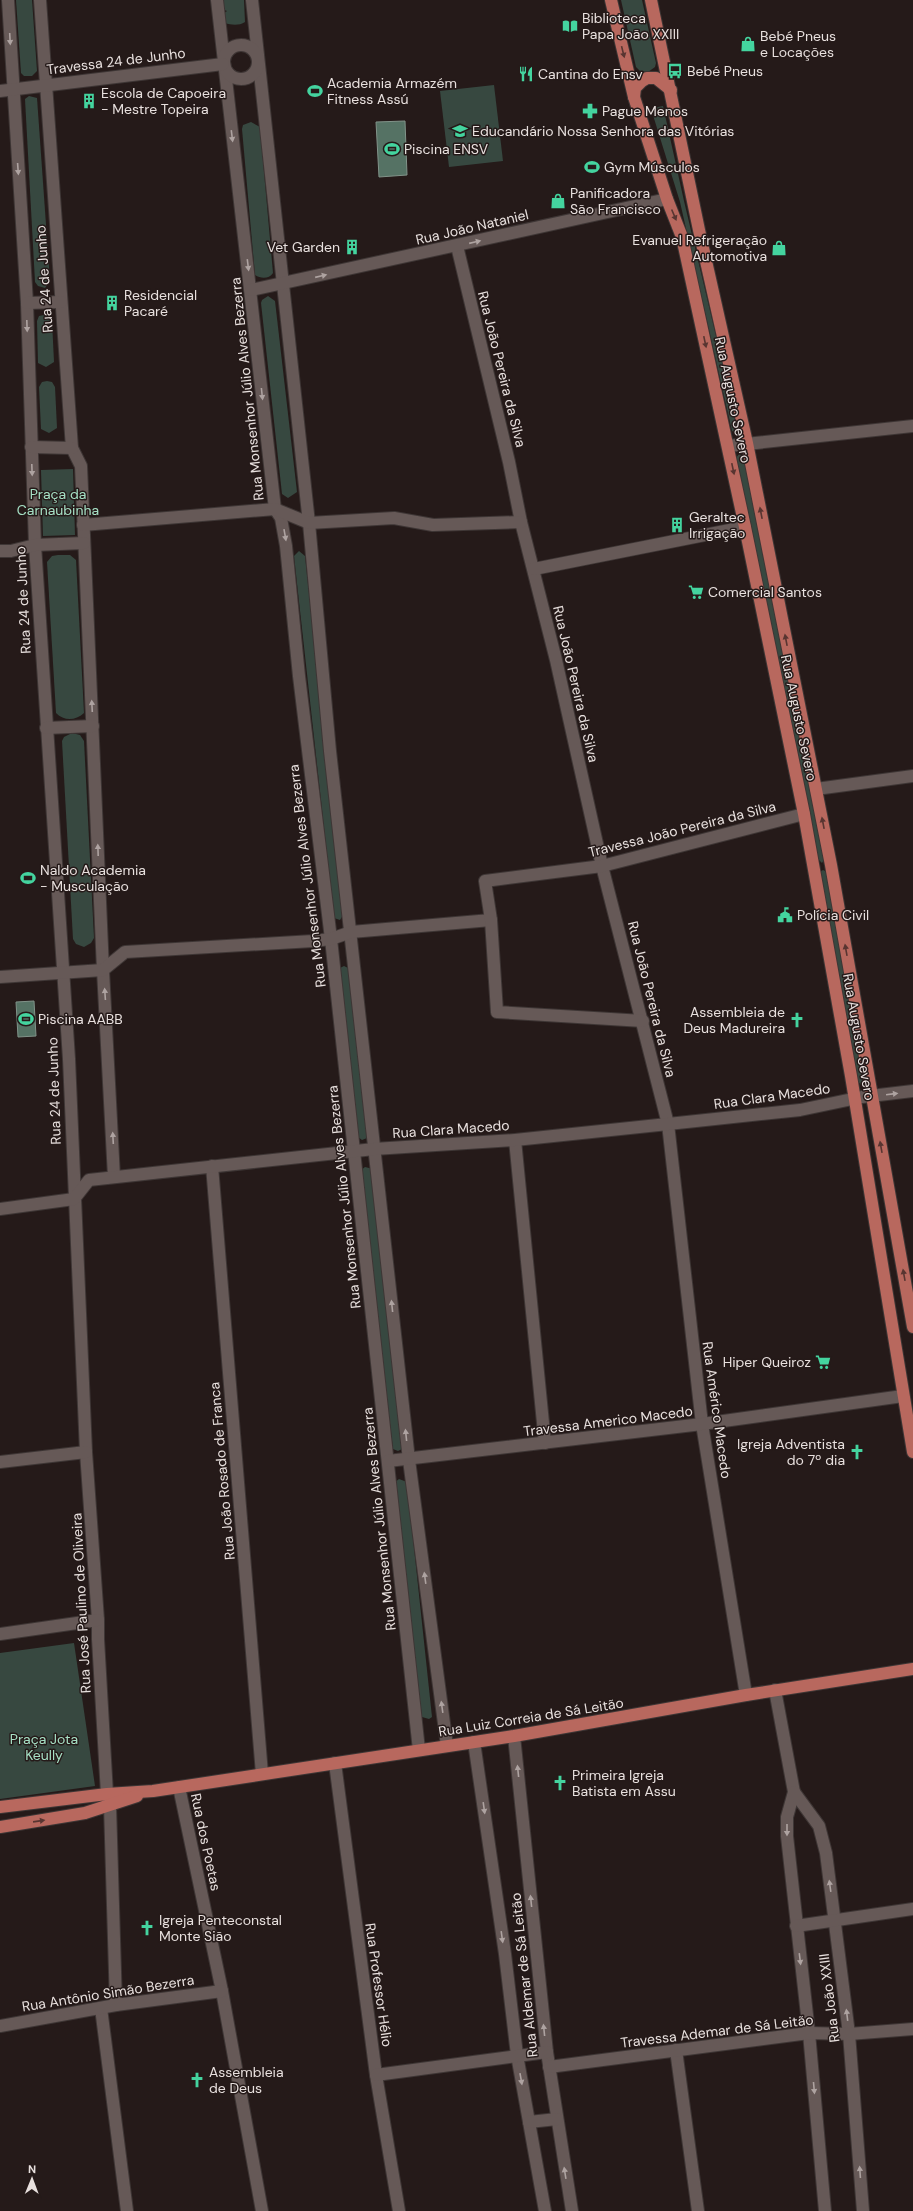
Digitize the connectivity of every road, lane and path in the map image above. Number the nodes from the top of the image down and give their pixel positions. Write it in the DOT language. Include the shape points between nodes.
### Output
graph roads {
  1 [pos="8,0"];
  2 [pos="40,0"];
  3 [pos="217,0"];
  4 [pos="252,0"];
  5 [pos="611,0"];
  6 [pos="651,0"];
  7 [pos="258,60"];
  8 [pos="223,64"];
  9 [pos="665,64"];
  10 [pos="628,74"];
  11 [pos="46,84"];
  12 [pos="13,89"];
  13 [pos="671,90"];
  14 [pos="0,91"];
  15 [pos="634,98"];
  16 [pos="667,199"];
  17 [pos="457,246"];
  18 [pos="283,285"];
  19 [pos="251,290"];
  20 [pos="61,302"];
  21 [pos="26,303"];
  22 [pos="913,426"];
  23 [pos="747,443"];
  24 [pos="728,446"];
  25 [pos="31,447"];
  26 [pos="72,448"];
  27 [pos="275,509"];
  28 [pos="521,522"];
  29 [pos="309,523"];
  30 [pos="83,524"];
  31 [pos="745,527"];
  32 [pos="84,543"];
  33 [pos="35,545"];
  34 [pos="0,551"];
  35 [pos="534,569"];
  36 [pos="93,726"];
  37 [pos="46,728"];
  38 [pos="913,776"];
  39 [pos="816,789"];
  40 [pos="804,814"];
  41 [pos="831,865"];
  42 [pos="602,866"];
  43 [pos="814,868"];
  44 [pos="491,920"];
  45 [pos="351,932"];
  46 [pos="331,939"];
  47 [pos="103,970"];
  48 [pos="62,972"];
  49 [pos="0,977"];
  50 [pos="643,1022"];
  51 [pos="913,1091"];
  52 [pos="872,1096"];
  53 [pos="855,1098"];
  54 [pos="669,1126"];
  55 [pos="514,1140"];
  56 [pos="374,1149"];
  57 [pos="353,1151"];
  58 [pos="212,1166"];
  59 [pos="114,1177"];
  60 [pos="74,1199"];
  61 [pos="0,1209"];
  62 [pos="913,1327"];
  63 [pos="903,1396"];
  64 [pos="702,1424"];
  65 [pos="546,1443"];
  66 [pos="86,1452"];
  67 [pos="913,1452"];
  68 [pos="409,1460"];
  69 [pos="388,1461"];
  70 [pos="0,1462"];
  71 [pos="98,1620"];
  72 [pos="0,1634"];
  73 [pos="913,1669"];
  74 [pos="775,1690"];
  75 [pos="746,1695"];
  76 [pos="514,1736"];
  77 [pos="474,1742"];
  78 [pos="447,1746"];
  79 [pos="420,1750"];
  80 [pos="335,1763"];
  81 [pos="262,1774"];
  82 [pos="179,1786"];
  83 [pos="794,1792"];
  84 [pos="109,1800"];
  85 [pos="0,1807"];
  86 [pos="0,1826"];
  87 [pos="913,1909"];
  88 [pos="835,1920"];
  89 [pos="796,1926"];
  90 [pos="222,1990"];
  91 [pos="116,2005"];
  92 [pos="101,2008"];
  93 [pos="0,2026"];
  94 [pos="913,2029"];
  95 [pos="809,2033"];
  96 [pos="849,2034"];
  97 [pos="676,2050"];
  98 [pos="546,2052"];
  99 [pos="517,2055"];
  100 [pos="549,2067"];
  101 [pos="376,2075"];
  102 [pos="557,2119"];
  103 [pos="529,2122"];
  104 [pos="127,2211"];
  105 [pos="262,2211"];
  106 [pos="399,2211"];
  107 [pos="545,2211"];
  108 [pos="572,2211"];
  109 [pos="698,2211"];
  110 [pos="825,2211"];
  111 [pos="863,2211"];
  1 -- 12 [label="street, Rua 24 de Junho, one-way"];
  2 -- 11 [label="street, Rua 24 de Junho"];
  3 -- 8 [label="street, Rua Monsenhor Júlio Alves Bezerra"];
  4 -- 7 [label="street"];
  5 -- 10 [label="main road, Rua Augusto Severo, one-way"];
  6 -- 9 [label="main road, Rua Augusto Severo"];
  7 -- 8 [label="street" via="256,70 245,79 230,76"];
  7 -- 8 [label="street" via="248,46 237,45 225,54"];
  7 -- 18 [label="street"];
  8 -- 11 [label="street, Travessa 24 de Junho"];
  8 -- 19 [label="street, Rua Monsenhor Júlio Alves Bezerra, one-way"];
  9 -- 10 [label="main road" via="652,74"];
  9 -- 13 [label="main road, Rua Augusto Severo"];
  10 -- 15 [label="main road, Rua Augusto Severo"];
  11 -- 12 [label="street, Travessa 24 de Junho"];
  11 -- 20 [label="street, Rua 24 de Junho"];
  12 -- 14 [label="street, Travessa 24 de Junho"];
  12 -- 21 [label="street, Rua 24 de Junho, one-way"];
  13 -- 15 [label="main road" via="656,78 647,78 635,88"];
  13 -- 23 [label="main road, Rua Augusto Severo" via="699,230"];
  15 -- 16 [label="main road, Rua Augusto Severo"];
  17 -- 16 [label="street, Rua João Nataniel, one-way"];
  16 -- 24 [label="main road, Rua Augusto Severo, one-way" via="682,237"];
  18 -- 17 [label="street, Rua João Nataniel, one-way"];
  17 -- 28 [label="street, Rua João Pereira da Silva"];
  18 -- 19 [label="street, Rua João Nataniel"];
  18 -- 29 [label="street"];
  19 -- 27 [label="street, Rua Monsenhor Júlio Alves Bezerra, one-way"];
  20 -- 21 [label="street"];
  20 -- 26 [label="street, Rua 24 de Junho"];
  21 -- 25 [label="street, Rua 24 de Junho, one-way"];
  22 -- 23 [label="street"];
  23 -- 24 [label="street"];
  39 -- 23 [label="main road, Rua Augusto Severo, one-way"];
  24 -- 31 [label="main road, Rua Augusto Severo, one-way"];
  25 -- 26 [label="street"];
  25 -- 33 [label="street, Rua 24 de Junho, one-way"];
  26 -- 30 [label="street, Rua 24 de Junho" via="81,466"];
  27 -- 29 [label="street"];
  27 -- 30 [label="street"];
  27 -- 46 [label="street, Rua Monsenhor Júlio Alves Bezerra, one-way" via="282,518 286,546"];
  28 -- 29 [label="street" via="433,525 394,518"];
  28 -- 35 [label="street, Rua João Pereira da Silva"];
  29 -- 45 [label="street" via="330,751"];
  30 -- 32 [label="street, Rua 24 de Junho"];
  31 -- 35 [label="street"];
  31 -- 40 [label="main road, Rua Augusto Severo"];
  32 -- 33 [label="street"];
  36 -- 32 [label="street, Rua 24 de Junho, one-way"];
  33 -- 34 [label="street"];
  33 -- 37 [label="street, Rua 24 de Junho"];
  35 -- 42 [label="street, Rua João Pereira da Silva"];
  36 -- 37 [label="street"];
  47 -- 36 [label="street, Rua 24 de Junho, one-way"];
  37 -- 48 [label="street, Rua 24 de Junho"];
  38 -- 39 [label="street"];
  41 -- 39 [label="main road, Rua Augusto Severo, one-way"];
  40 -- 42 [label="street, Travessa João Pereira da Silva"];
  40 -- 43 [label="main road, Rua Augusto Severo"];
  41 -- 43 [label="main road"];
  52 -- 41 [label="main road, Rua Augusto Severo, one-way"];
  42 -- 44 [label="street, Travessa João Pereira da Silva" via="485,881"];
  42 -- 50 [label="street, Rua João Pereira da Silva"];
  43 -- 53 [label="main road, Rua Augusto Severo"];
  44 -- 45 [label="street"];
  44 -- 50 [label="street, Travessa João Pereira da Silva" via="497,1012"];
  45 -- 46 [label="street"];
  45 -- 56 [label="street"];
  46 -- 47 [label="street" via="125,952"];
  46 -- 57 [label="street, Rua Monsenhor Júlio Alves Bezerra"];
  47 -- 48 [label="street"];
  59 -- 47 [label="street, Rua 24 de Junho, one-way"];
  48 -- 49 [label="street"];
  48 -- 60 [label="street, Rua 24 de Junho" via="69,1059"];
  50 -- 54 [label="street, Rua João Pereira da Silva"];
  52 -- 51 [label="street, Rua Clara Macedo, one-way"];
  52 -- 53 [label="street, Rua Clara Macedo"];
  62 -- 52 [label="main road, Rua Augusto Severo, one-way"];
  53 -- 54 [label="street, Rua Clara Macedo" via="800,1110"];
  53 -- 63 [label="main road, Rua Augusto Severo"];
  54 -- 55 [label="street, Rua Clara Macedo"];
  54 -- 64 [label="street, Rua Américo Macedo"];
  55 -- 56 [label="street, Rua Clara Macedo"];
  55 -- 65 [label="street"];
  56 -- 57 [label="street, Rua Clara Macedo"];
  68 -- 56 [label="street, one-way"];
  57 -- 58 [label="street, Rua Clara Macedo"];
  57 -- 69 [label="street, Rua Monsenhor Júlio Alves Bezerra"];
  58 -- 59 [label="street, Rua Clara Macedo"];
  58 -- 81 [label="street, Rua João Rosado de Franca"];
  59 -- 60 [label="street, Rua Clara Macedo" via="89,1180"];
  60 -- 61 [label="street"];
  60 -- 66 [label="street, Rua José Paulino de Oliveira"];
  63 -- 64 [label="street, Travessa Americo Macedo"];
  63 -- 67 [label="main road, Rua Augusto Severo"];
  64 -- 65 [label="street, Travessa Americo Macedo"];
  64 -- 75 [label="street, Rua Américo Macedo"];
  65 -- 68 [label="street, Travessa Americo Macedo"];
  66 -- 70 [label="street"];
  66 -- 71 [label="street, Rua José Paulino de Oliveira"];
  68 -- 69 [label="street, Travessa Americo Macedo"];
  78 -- 68 [label="street, one-way"];
  69 -- 79 [label="street, Rua Monsenhor Júlio Alves Bezerra"];
  71 -- 72 [label="street"];
  71 -- 84 [label="street, Rua José Paulino de Oliveira"];
  73 -- 74 [label="main road, Rua Luiz Correia de Sá Leitão"];
  74 -- 75 [label="main road, Rua Luiz Correia de Sá Leitão"];
  74 -- 83 [label="street, Rua João XXIII"];
  75 -- 76 [label="main road, Rua Luiz Correia de Sá Leitão"];
  76 -- 77 [label="main road, Rua Luiz Correia de Sá Leitão"];
  98 -- 76 [label="street, Rua Aldemar de Sá Leitão, one-way"];
  77 -- 78 [label="main road, Rua Luiz Correia de Sá Leitão"];
  77 -- 99 [label="street, Rua Aldemar de Sá Leitão, one-way"];
  78 -- 79 [label="main road, Rua Luiz Correia de Sá Leitão"];
  79 -- 80 [label="main road, Rua Luiz Correia de Sá Leitão"];
  80 -- 81 [label="main road, Rua Luiz Correia de Sá Leitão"];
  80 -- 101 [label="street, Rua Professor Hélio"];
  81 -- 82 [label="main road, Rua Luiz Correia de Sá Leitão"];
  82 -- 84 [label="main road, Rua Luiz Correia de Sá Leitão"];
  82 -- 90 [label="street, Rua dos Poetas"];
  88 -- 83 [label="street, Rua João XXIII, one-way" via="826,1853 819,1826"];
  83 -- 89 [label="street, Rua João XXIII, one-way" via="787,1817 787,1836"];
  84 -- 85 [label="main road, Rua Luiz Correia de Sá Leitão"];
  86 -- 84 [label="main road, Rua Luiz Correia de Sá Leitão, one-way" via="46,1820"];
  84 -- 91 [label="street, Rua José Paulino de Oliveira"];
  87 -- 88 [label="street"];
  88 -- 89 [label="street"];
  96 -- 88 [label="street, Rua João XXIII, one-way"];
  89 -- 95 [label="street, Rua João XXIII, one-way"];
  90 -- 91 [label="street, Rua Antônio Simão Bezerra"];
  90 -- 105 [label="street, Rua dos Poetas"];
  91 -- 92 [label="street, Rua Antônio Simão Bezerra"];
  92 -- 93 [label="street, Rua Antônio Simão Bezerra"];
  92 -- 104 [label="street"];
  94 -- 96 [label="street, Travessa Ademar de Sá Leitão"];
  95 -- 96 [label="street, Travessa Ademar de Sá Leitão"];
  95 -- 97 [label="street, Travessa Ademar de Sá Leitão"];
  95 -- 110 [label="street, Rua João XXIII, one-way"];
  111 -- 96 [label="street, Rua João XXIII, one-way"];
  97 -- 100 [label="street, Travessa Ademar de Sá Leitão"];
  97 -- 109 [label="street"];
  98 -- 99 [label="street"];
  98 -- 100 [label="street, Rua Aldemar de Sá Leitão"];
  99 -- 101 [label="street"];
  99 -- 103 [label="street, Rua Aldemar de Sá Leitão, one-way"];
  100 -- 102 [label="street, Rua Aldemar de Sá Leitão"];
  101 -- 106 [label="street, Rua Professor Hélio"];
  102 -- 103 [label="street"];
  108 -- 102 [label="street, Rua Aldemar de Sá Leitão, one-way"];
  103 -- 107 [label="street, Rua Aldemar de Sá Leitão"];
}
